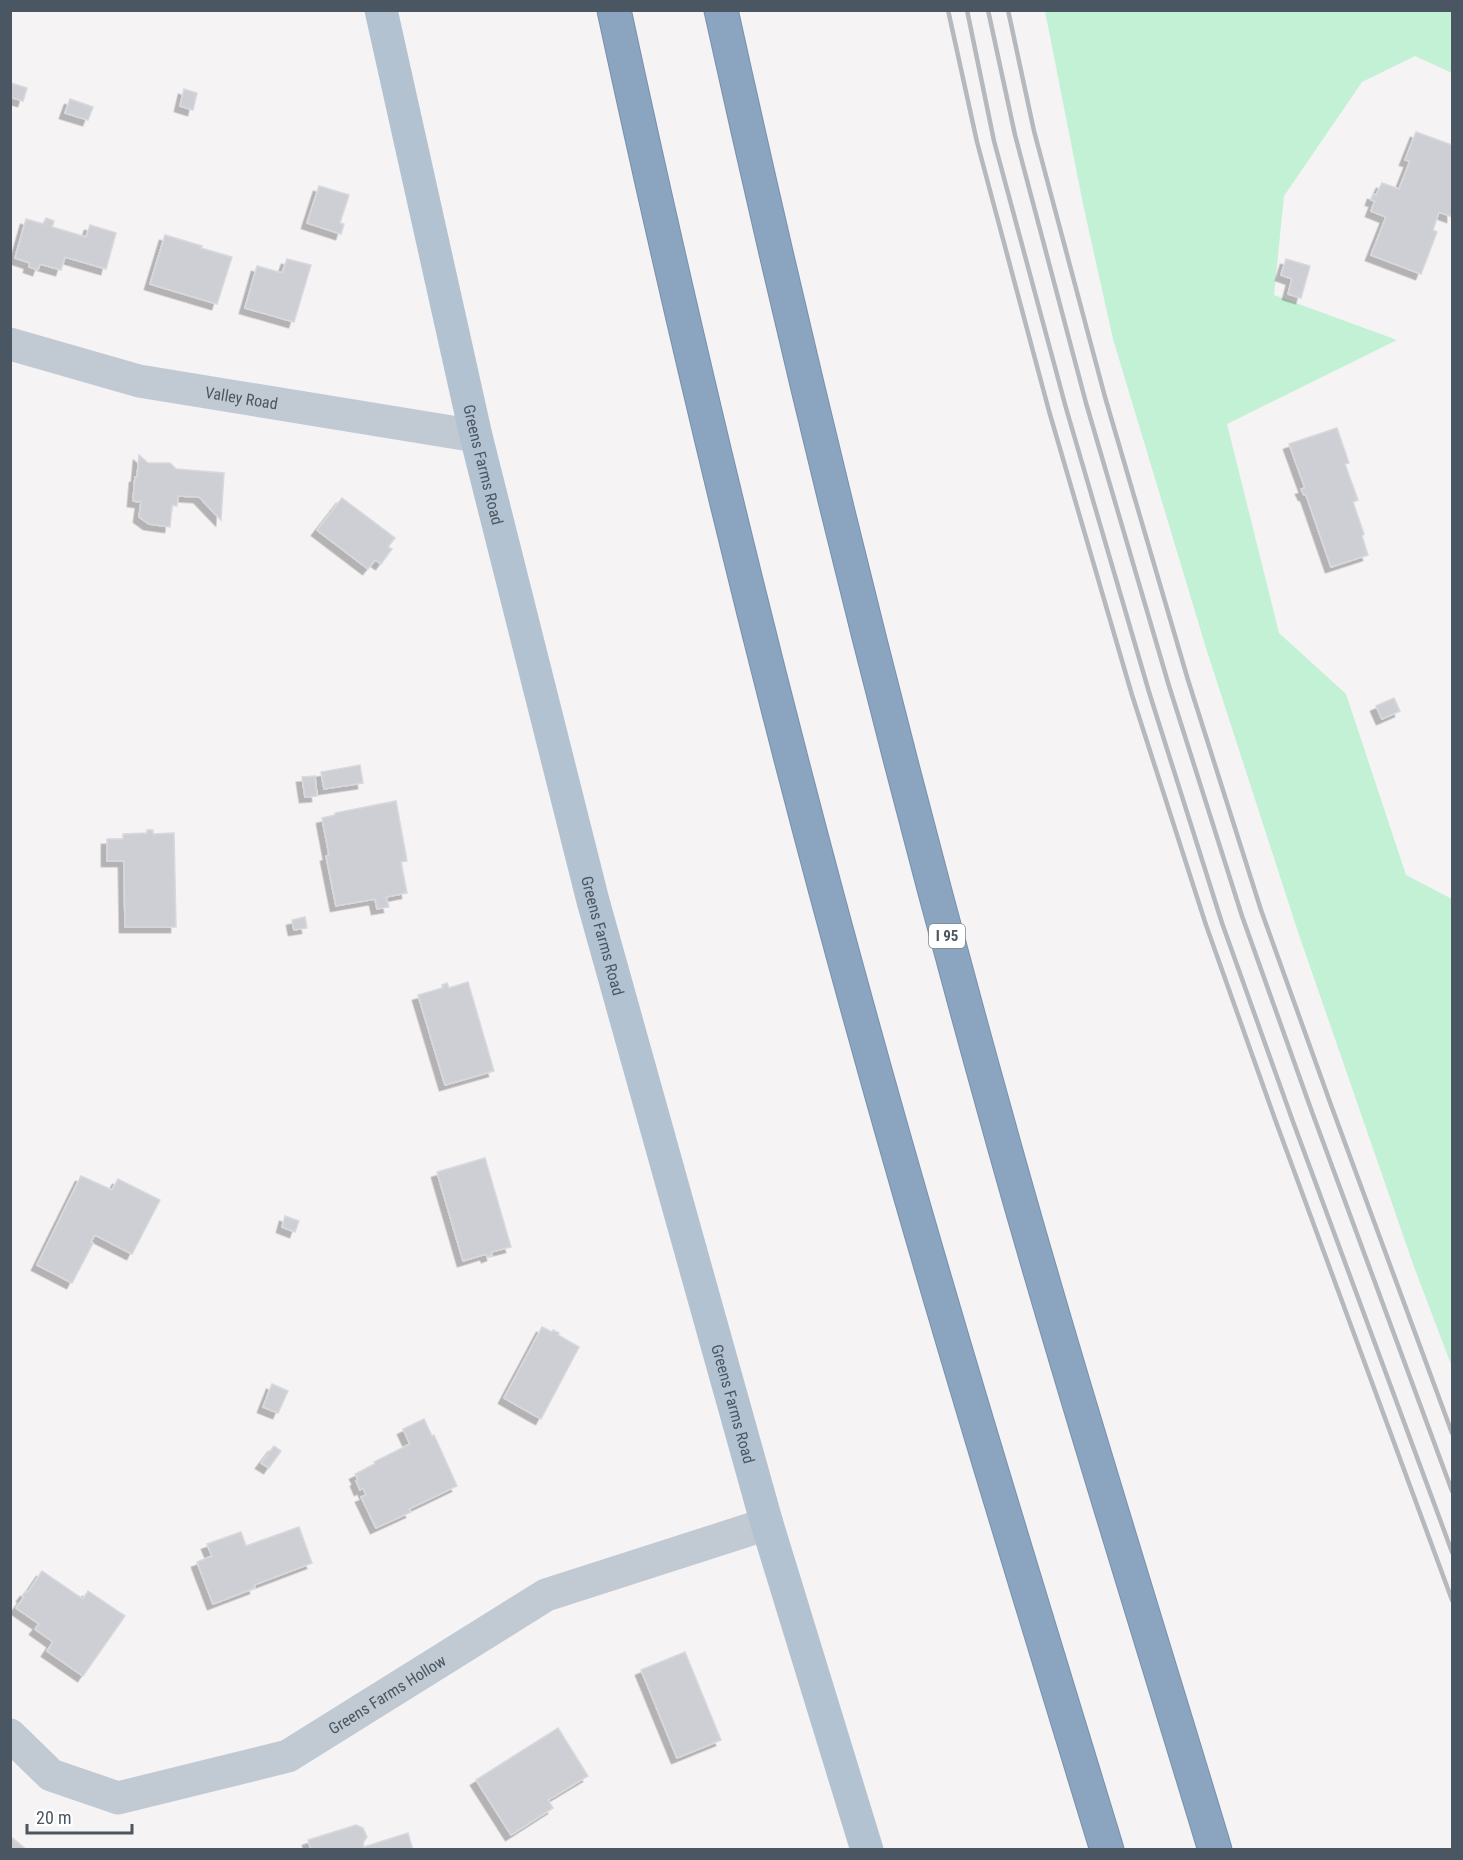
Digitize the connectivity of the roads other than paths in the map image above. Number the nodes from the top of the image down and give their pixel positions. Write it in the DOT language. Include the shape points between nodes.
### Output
graph roads {
  1 [pos="381,10"];
  2 [pos="614,10"];
  3 [pos="721,10"];
  4 [pos="10,344"];
  5 [pos="476,436"];
  6 [pos="767,1524"];
  7 [pos="10,1735"];
  8 [pos="867,1850"];
  9 [pos="1107,1850"];
  10 [pos="1215,1850"];
  1 -- 5 [label="main road, Greens Farms Road"];
  2 -- 9 [label="highway" via="708,427 818,861 908,1187"];
  3 -- 10 [label="highway, I 95" via="866,630 963,996 1034,1250"];
  4 -- 5 [label="street, Valley Road" via="139,381"];
  5 -- 6 [label="main road, Greens Farms Road" via="593,901"];
  6 -- 7 [label="street, Greens Farms Hollow" via="546,1595 288,1756 118,1798 51,1775"];
  6 -- 8 [label="main road, Greens Farms Road"];
}
